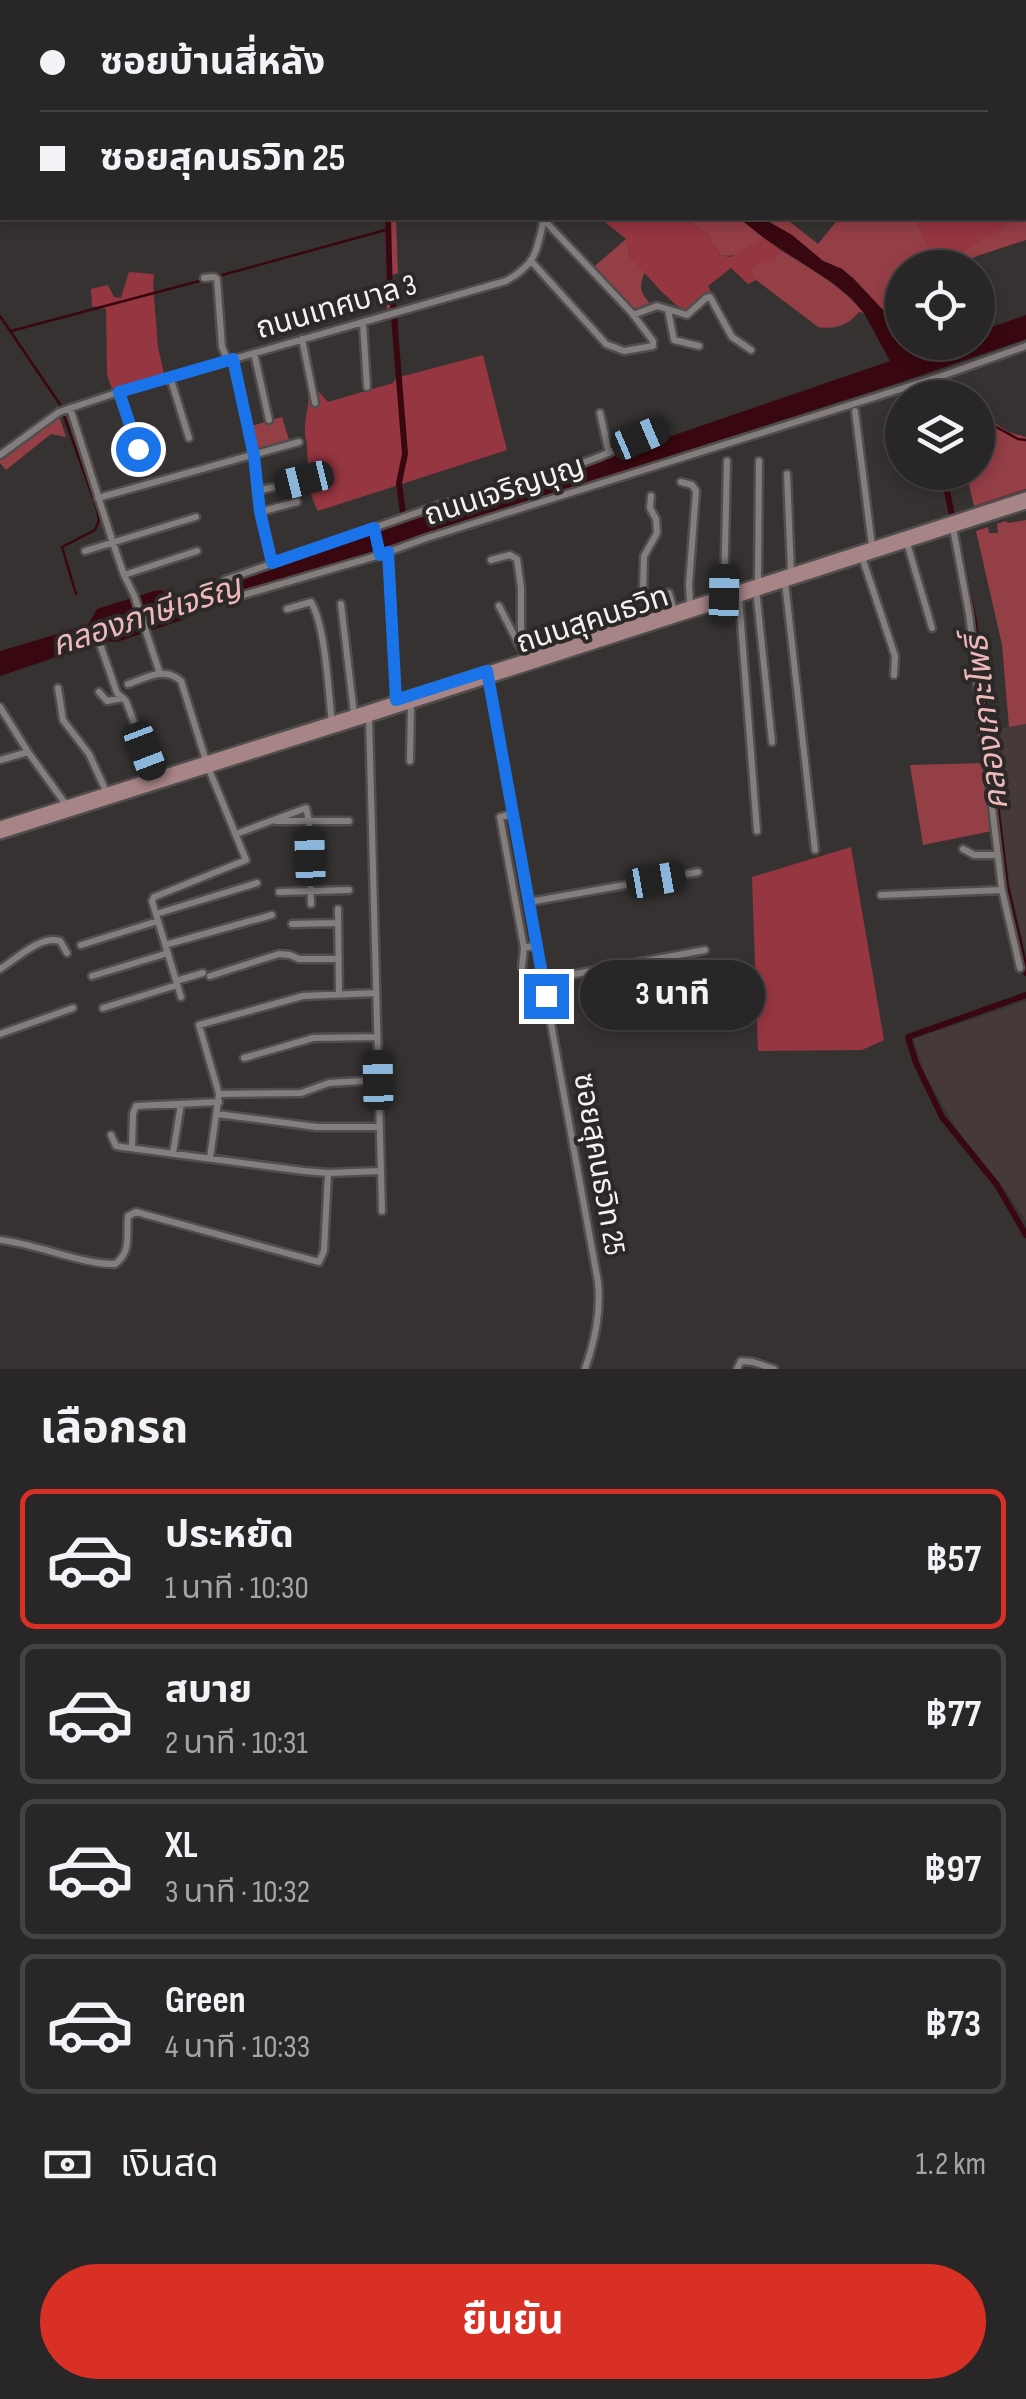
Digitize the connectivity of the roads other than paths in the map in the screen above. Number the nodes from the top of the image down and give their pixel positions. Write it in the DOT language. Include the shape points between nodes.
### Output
graph roads {
  1 [pos="544,220"];
  2 [pos="546,220"];
  3 [pos="532,262"];
  4 [pos="204,278"];
  5 [pos="667,308"];
  6 [pos="633,316"];
  7 [pos="362,322"];
  8 [pos="302,339"];
  9 [pos="699,346"];
  10 [pos="1026,346"];
  11 [pos="751,350"];
  12 [pos="254,353"];
  13 [pos="231,360"];
  14 [pos="170,377"];
  15 [pos="368,388"];
  16 [pos="119,392"];
  17 [pos="315,403"];
  18 [pos="70,408"];
  19 [pos="856,412"];
  20 [pos="600,413"];
  21 [pos="269,420"];
  22 [pos="661,429"];
  23 [pos="188,438"];
  24 [pos="298,442"];
  25 [pos="142,450"];
  26 [pos="609,452"];
  27 [pos="0,455"];
  28 [pos="254,456"];
  29 [pos="759,460"];
  30 [pos="727,461"];
  31 [pos="787,474"];
  32 [pos="304,480"];
  33 [pos="681,482"];
  34 [pos="258,491"];
  35 [pos="651,496"];
  36 [pos="1026,496"];
  37 [pos="98,498"];
  38 [pos="298,502"];
  39 [pos="1026,504"];
  40 [pos="260,512"];
  41 [pos="196,518"];
  42 [pos="953,528"];
  43 [pos="374,529"];
  44 [pos="113,543"];
  45 [pos="907,543"];
  46 [pos="872,546"];
  47 [pos="85,551"];
  48 [pos="197,552"];
  49 [pos="383,553"];
  50 [pos="862,557"];
  51 [pos="491,560"];
  52 [pos="272,563"];
  53 [pos="791,572"];
  54 [pos="124,575"];
  55 [pos="224,580"];
  56 [pos="785,582"];
  57 [pos="756,586"];
  58 [pos="724,594"];
  59 [pos="739,597"];
  60 [pos="223,601"];
  61 [pos="341,604"];
  62 [pos="499,606"];
  63 [pos="690,606"];
  64 [pos="287,609"];
  65 [pos="674,611"];
  66 [pos="932,628"];
  67 [pos="100,647"];
  68 [pos="522,654"];
  69 [pos="160,674"];
  70 [pos="488,675"];
  71 [pos="894,675"];
  72 [pos="128,684"];
  73 [pos="58,688"];
  74 [pos="99,692"];
  75 [pos="124,698"];
  76 [pos="396,704"];
  77 [pos="412,704"];
  78 [pos="0,706"];
  79 [pos="354,714"];
  80 [pos="368,714"];
  81 [pos="332,725"];
  82 [pos="772,742"];
  83 [pos="28,752"];
  84 [pos="0,760"];
  85 [pos="410,760"];
  86 [pos="207,763"];
  87 [pos="154,776"];
  88 [pos="106,791"];
  89 [pos="68,807"];
  90 [pos="513,814"];
  91 [pos="270,821"];
  92 [pos="309,821"];
  93 [pos="349,821"];
  94 [pos="0,826"];
  95 [pos="757,831"];
  96 [pos="0,834"];
  97 [pos="236,834"];
  98 [pos="963,849"];
  99 [pos="815,850"];
  100 [pos="998,854"];
  101 [pos="698,872"];
  102 [pos="258,883"];
  103 [pos="349,890"];
  104 [pos="1002,890"];
  105 [pos="311,891"];
  106 [pos="279,892"];
  107 [pos="881,896"];
  108 [pos="529,902"];
  109 [pos="311,904"];
  110 [pos="338,909"];
  111 [pos="272,915"];
  112 [pos="157,918"];
  113 [pos="338,923"];
  114 [pos="292,924"];
  115 [pos="81,945"];
  116 [pos="537,945"];
  117 [pos="524,948"];
  118 [pos="166,949"];
  119 [pos="705,950"];
  120 [pos="67,953"];
  121 [pos="339,959"];
  122 [pos="522,967"];
  123 [pos="1020,968"];
  124 [pos="0,969"];
  125 [pos="92,976"];
  126 [pos="543,980"];
  127 [pos="177,983"];
  128 [pos="376,993"];
  129 [pos="339,994"];
  130 [pos="181,997"];
  131 [pos="73,1008"];
  132 [pos="103,1008"];
  133 [pos="0,1034"];
  134 [pos="377,1037"];
  135 [pos="244,1058"];
  136 [pos="378,1080"];
  137 [pos="219,1098"];
  138 [pos="181,1104"];
  139 [pos="217,1114"];
  140 [pos="379,1127"];
  141 [pos="111,1135"];
  142 [pos="132,1148"];
  143 [pos="173,1153"];
  144 [pos="210,1158"];
  145 [pos="380,1170"];
  146 [pos="328,1173"];
  147 [pos="382,1211"];
  148 [pos="0,1240"];
  149 [pos="586,1369"];
  150 [pos="737,1369"];
  151 [pos="774,1369"];
  1 -- 3 [label="street"];
  2 -- 6 [label="street"];
  3 -- 6 [label="street" via="611,348 652,346"];
  3 -- 7 [label="street, ถนนเทศบาล 3" via="506,281"];
  4 -- 13 [label="street" via="218,280 221,338"];
  5 -- 6 [label="street"];
  5 -- 9 [label="street" via="674,340"];
  5 -- 11 [label="street" via="686,316 710,298 732,337"];
  7 -- 8 [label="street, ถนนเทศบาล 3"];
  7 -- 15 [label="street"];
  8 -- 12 [label="street, ถนนเทศบาล 3"];
  8 -- 17 [label="street"];
  10 -- 49 [label="street, ถนนเจริญบุญ"];
  12 -- 13 [label="street, ถนนเทศบาล 3"];
  12 -- 21 [label="street"];
  13 -- 14 [label="street, ถนนเทศบาล 3"];
  13 -- 28 [label="street"];
  14 -- 16 [label="street, ถนนเทศบาล 3"];
  14 -- 23 [label="street"];
  16 -- 18 [label="street, ถนนเทศบาล 3"];
  16 -- 25 [label="street"];
  18 -- 27 [label="street, ถนนเทศบาล 3"];
  18 -- 37 [label="street"];
  19 -- 46 [label="street"];
  20 -- 26 [label="street"];
  22 -- 26 [label="street"];
  24 -- 28 [label="street"];
  26 -- 43 [label="street"];
  28 -- 34 [label="street"];
  28 -- 37 [label="street"];
  29 -- 57 [label="street"];
  30 -- 58 [label="street"];
  31 -- 53 [label="street"];
  32 -- 34 [label="street"];
  33 -- 63 [label="street" via="696,491"];
  34 -- 40 [label="street"];
  35 -- 65 [label="street" via="657,533 644,556 643,592 670,592"];
  36 -- 46 [label="main road, ถนนสุคนธวิท"];
  37 -- 44 [label="street"];
  38 -- 40 [label="street"];
  39 -- 42 [label="main road, ถนนสุคนธวิท"];
  40 -- 52 [label="street"];
  41 -- 44 [label="street"];
  42 -- 45 [label="main road, ถนนสุคนธวิท"];
  42 -- 100 [label="street"];
  43 -- 49 [label="street"];
  43 -- 52 [label="street"];
  44 -- 47 [label="street"];
  44 -- 54 [label="street"];
  45 -- 50 [label="main road, ถนนสุคนธวิท"];
  45 -- 66 [label="street"];
  46 -- 53 [label="main road, ถนนสุคนธวิท"];
  48 -- 54 [label="street"];
  49 -- 60 [label="street, ถนนเจริญบุญ"];
  49 -- 76 [label="street"];
  50 -- 56 [label="main road, ถนนสุคนธวิท"];
  50 -- 71 [label="street" via="895,656"];
  51 -- 68 [label="street" via="518,559"];
  52 -- 55 [label="street"];
  53 -- 57 [label="main road, ถนนสุคนธวิท"];
  54 -- 69 [label="street"];
  56 -- 57 [label="main road, ถนนสุคนธวิท"];
  56 -- 99 [label="street"];
  57 -- 58 [label="main road, ถนนสุคนธวิท"];
  57 -- 59 [label="main road, ถนนสุคนธวิท"];
  57 -- 82 [label="street"];
  58 -- 63 [label="main road, ถนนสุคนธวิท"];
  59 -- 70 [label="main road, ถนนสุคนธวิท"];
  59 -- 95 [label="street"];
  61 -- 79 [label="street"];
  62 -- 68 [label="street"];
  63 -- 65 [label="main road, ถนนสุคนธวิท"];
  64 -- 81 [label="street" via="314,604"];
  65 -- 68 [label="main road, ถนนสุคนธวิท"];
  67 -- 75 [label="street" via="116,693"];
  68 -- 70 [label="main road, ถนนสุคนธวิท"];
  69 -- 72 [label="street"];
  69 -- 86 [label="street" via="170,672 180,681"];
  70 -- 76 [label="main road, ถนนสุคนธวิท"];
  70 -- 77 [label="main road, ถนนสุคนธวิท"];
  70 -- 90 [label="street, ซอยสุคนธวิท 25"];
  73 -- 88 [label="street" via="63,720"];
  74 -- 75 [label="street" via="107,701"];
  75 -- 87 [label="street"];
  76 -- 77 [label="main road, ถนนสุคนธวิท"];
  76 -- 80 [label="main road, ถนนสุคนธวิท"];
  77 -- 85 [label="street"];
  78 -- 83 [label="street"];
  79 -- 80 [label="main road, ถนนสุคนธวิท"];
  79 -- 81 [label="main road, ถนนสุคนธวิท"];
  80 -- 81 [label="main road, ถนนสุคนธวิท"];
  80 -- 128 [label="street"];
  81 -- 86 [label="main road, ถนนสุคนธวิท"];
  83 -- 84 [label="street"];
  83 -- 89 [label="street"];
  86 -- 87 [label="main road, ถนนสุคนธวิท"];
  86 -- 89 [label="main road, ถนนสุคนธวิท"];
  86 -- 97 [label="street"];
  87 -- 88 [label="main road, ถนนสุคนธวิท"];
  88 -- 89 [label="main road, ถนนสุคนธวิท"];
  89 -- 94 [label="main road, ถนนสุคนธวิท"];
  89 -- 96 [label="main road, ถนนสุคนธวิท"];
  90 -- 108 [label="street, ซอยสุคนธวิท 25"];
  90 -- 117 [label="street" via="500,817"];
  91 -- 92 [label="street"];
  91 -- 92 [label="street" via="305,807"];
  91 -- 97 [label="street"];
  92 -- 93 [label="street"];
  92 -- 105 [label="street"];
  97 -- 112 [label="street" via="246,860 154,898"];
  98 -- 100 [label="street"];
  100 -- 104 [label="street"];
  101 -- 108 [label="street"];
  102 -- 112 [label="street"];
  103 -- 105 [label="street"];
  104 -- 107 [label="street"];
  104 -- 123 [label="street"];
  105 -- 106 [label="street"];
  105 -- 109 [label="street"];
  108 -- 116 [label="street, ซอยสุคนธวิท 25"];
  110 -- 113 [label="street"];
  111 -- 118 [label="street"];
  112 -- 115 [label="street"];
  112 -- 118 [label="street"];
  113 -- 114 [label="street"];
  113 -- 121 [label="street"];
  116 -- 117 [label="street"];
  116 -- 126 [label="street, ซอยสุคนธวิท 25"];
  117 -- 122 [label="street"];
  118 -- 125 [label="street"];
  118 -- 127 [label="street"];
  119 -- 126 [label="street"];
  120 -- 124 [label="street" via="51,939"];
  121 -- 127 [label="street" via="279,954"];
  121 -- 129 [label="street"];
  126 -- 149 [label="street, ซอยสุคนธวิท 25" via="598,1282"];
  127 -- 130 [label="street"];
  127 -- 132 [label="street"];
  128 -- 129 [label="street"];
  128 -- 134 [label="street"];
  129 -- 137 [label="street" via="294,997 199,1024"];
  131 -- 133 [label="street"];
  134 -- 135 [label="street" via="314,1038"];
  134 -- 136 [label="street"];
  136 -- 137 [label="street"];
  136 -- 140 [label="street"];
  137 -- 138 [label="street"];
  137 -- 139 [label="street"];
  138 -- 142 [label="street" via="136,1106"];
  138 -- 143 [label="street"];
  139 -- 140 [label="street"];
  139 -- 144 [label="street"];
  140 -- 145 [label="street"];
  141 -- 142 [label="street" via="116,1146"];
  142 -- 143 [label="street"];
  143 -- 144 [label="street"];
  144 -- 146 [label="street"];
  145 -- 146 [label="street"];
  145 -- 147 [label="street"];
  146 -- 148 [label="street" via="319,1262 136,1212 128,1216 126,1252 115,1264"];
  150 -- 151 [label="street" via="747,1360"];
}
